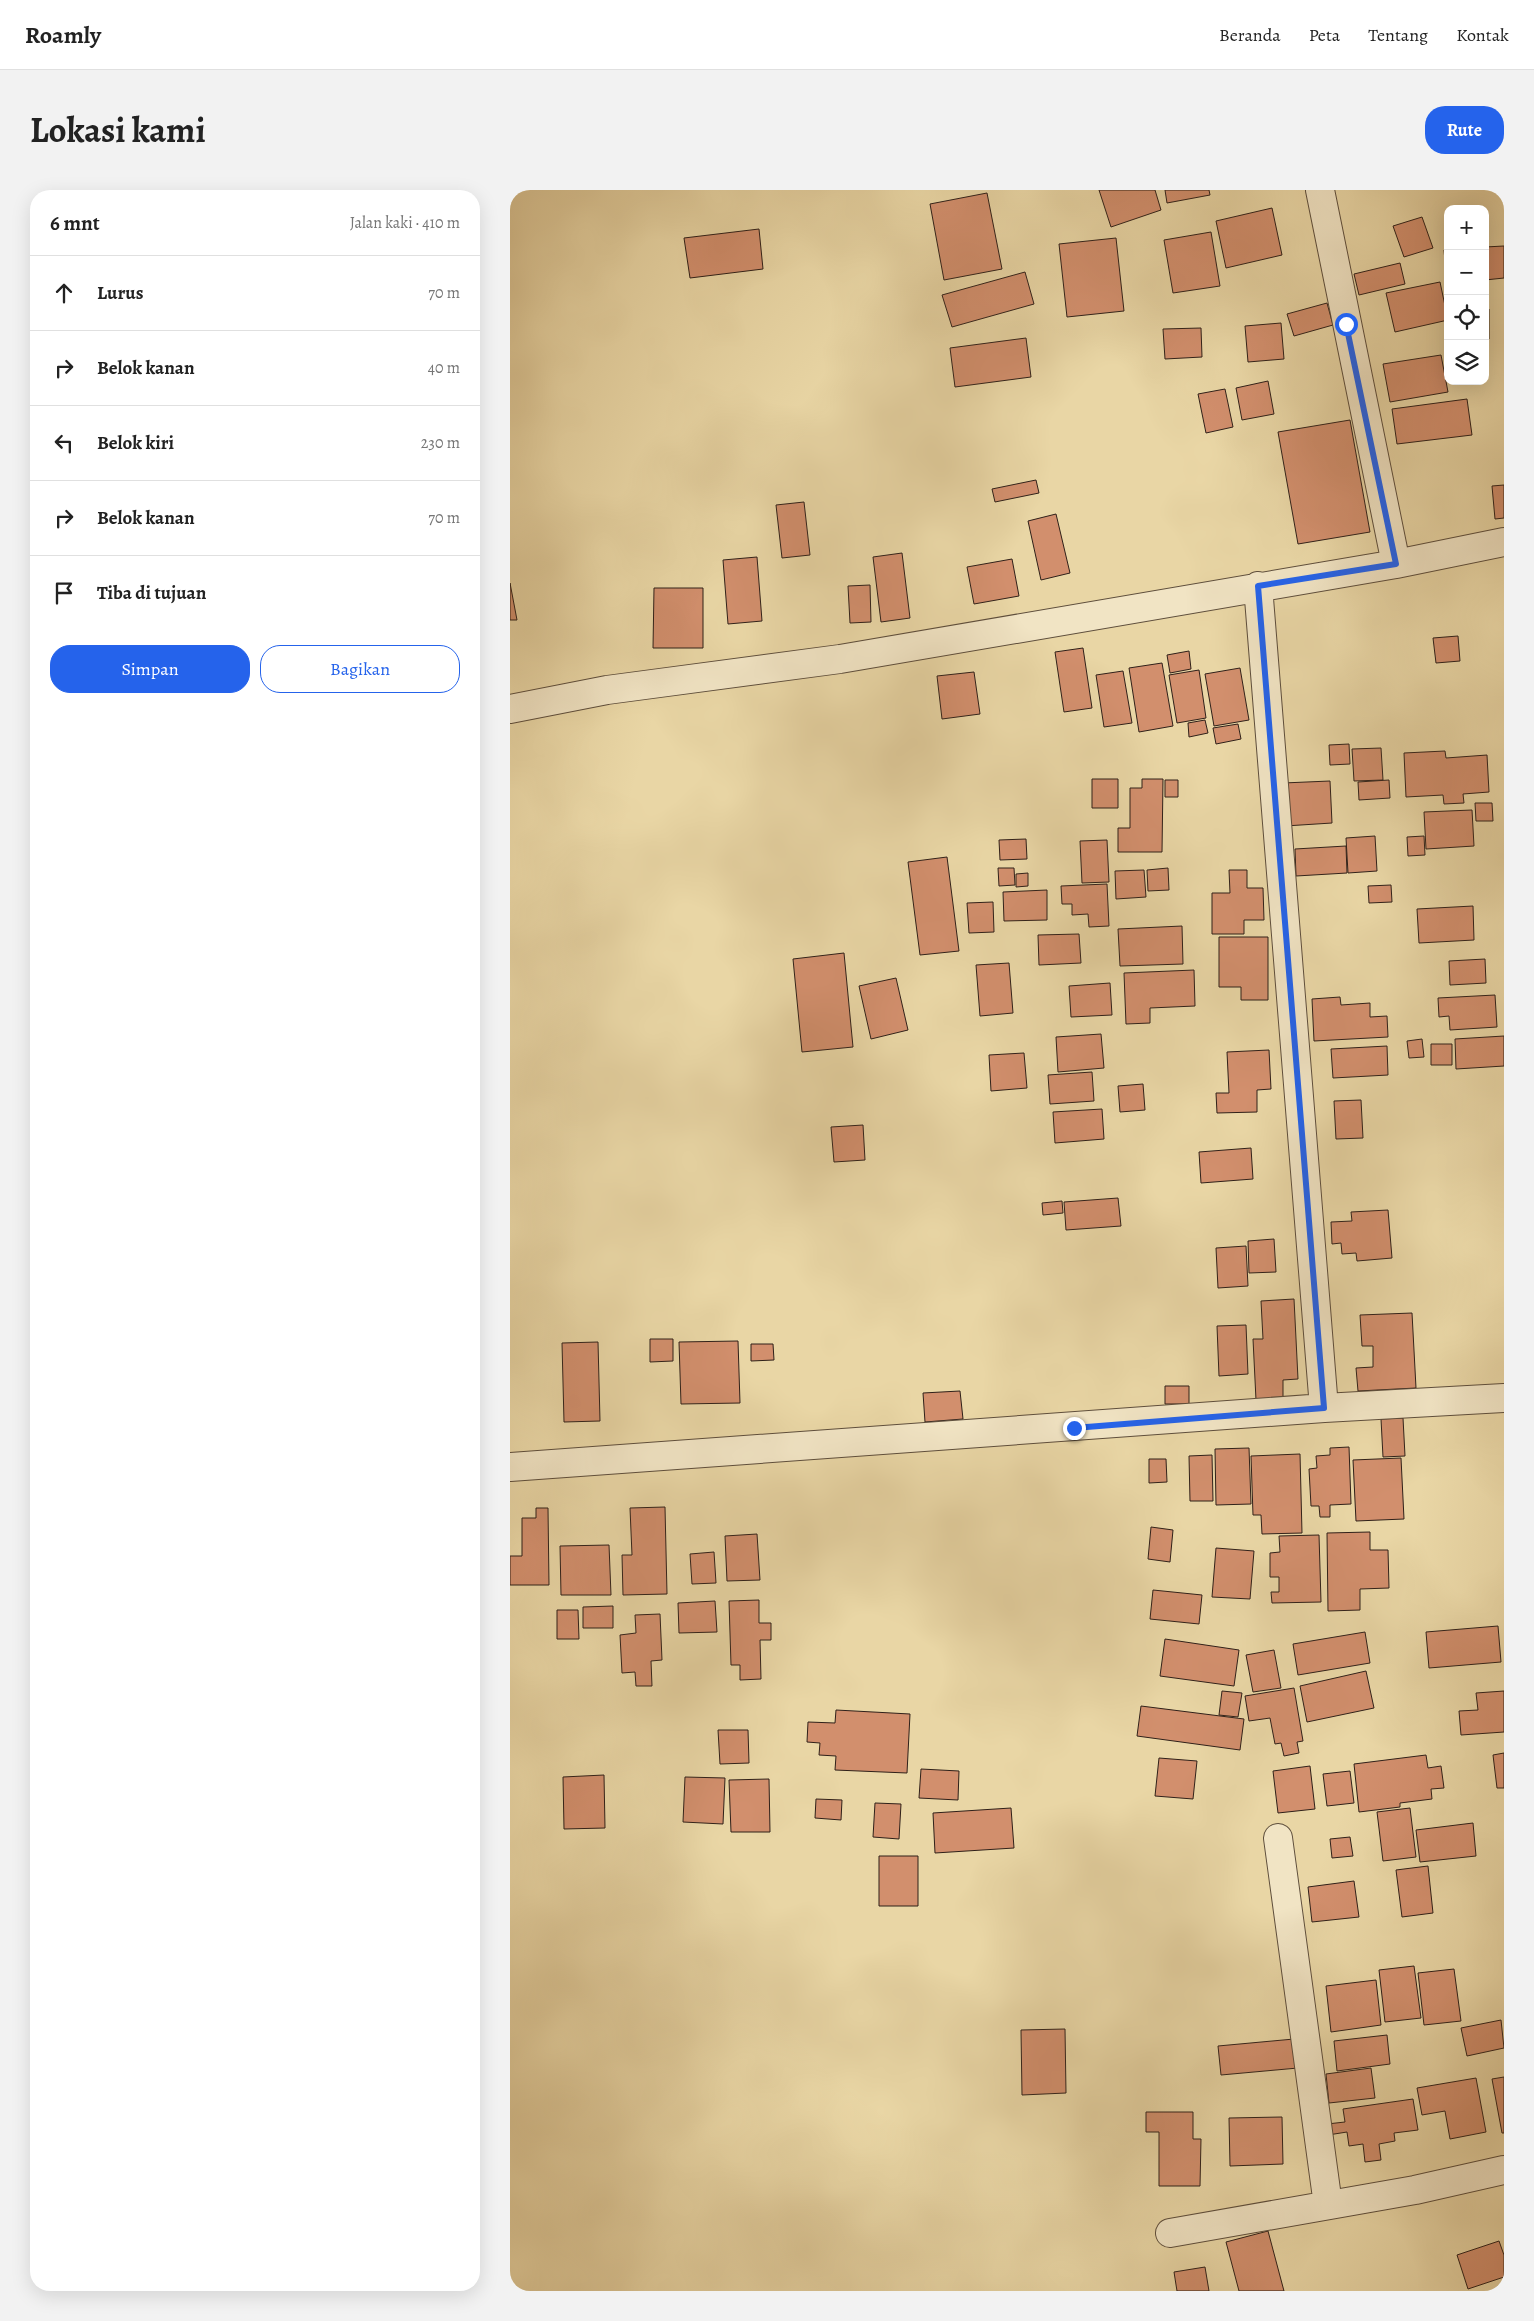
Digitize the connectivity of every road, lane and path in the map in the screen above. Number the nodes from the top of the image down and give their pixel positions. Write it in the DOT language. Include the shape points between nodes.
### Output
graph roads {
  1 [pos="1320,190"];
  2 [pos="1504,542"];
  3 [pos="1396,564"];
  4 [pos="1258,586"];
  5 [pos="510,709"];
  6 [pos="1504,1398"];
  7 [pos="1324,1408"];
  8 [pos="510,1467"];
  9 [pos="1278,1838"];
  10 [pos="1504,2170"];
  11 [pos="1328,2205"];
  12 [pos="1170,2233"];
  1 -- 3 [label="street"];
  2 -- 3 [label="street"];
  3 -- 4 [label="street"];
  4 -- 5 [label="street" via="840,659 607,690"];
  4 -- 7 [label="street"];
  6 -- 7 [label="street"];
  7 -- 8 [label="street"];
  9 -- 11 [label="street"];
  10 -- 11 [label="street"];
  11 -- 12 [label="street"];
}
